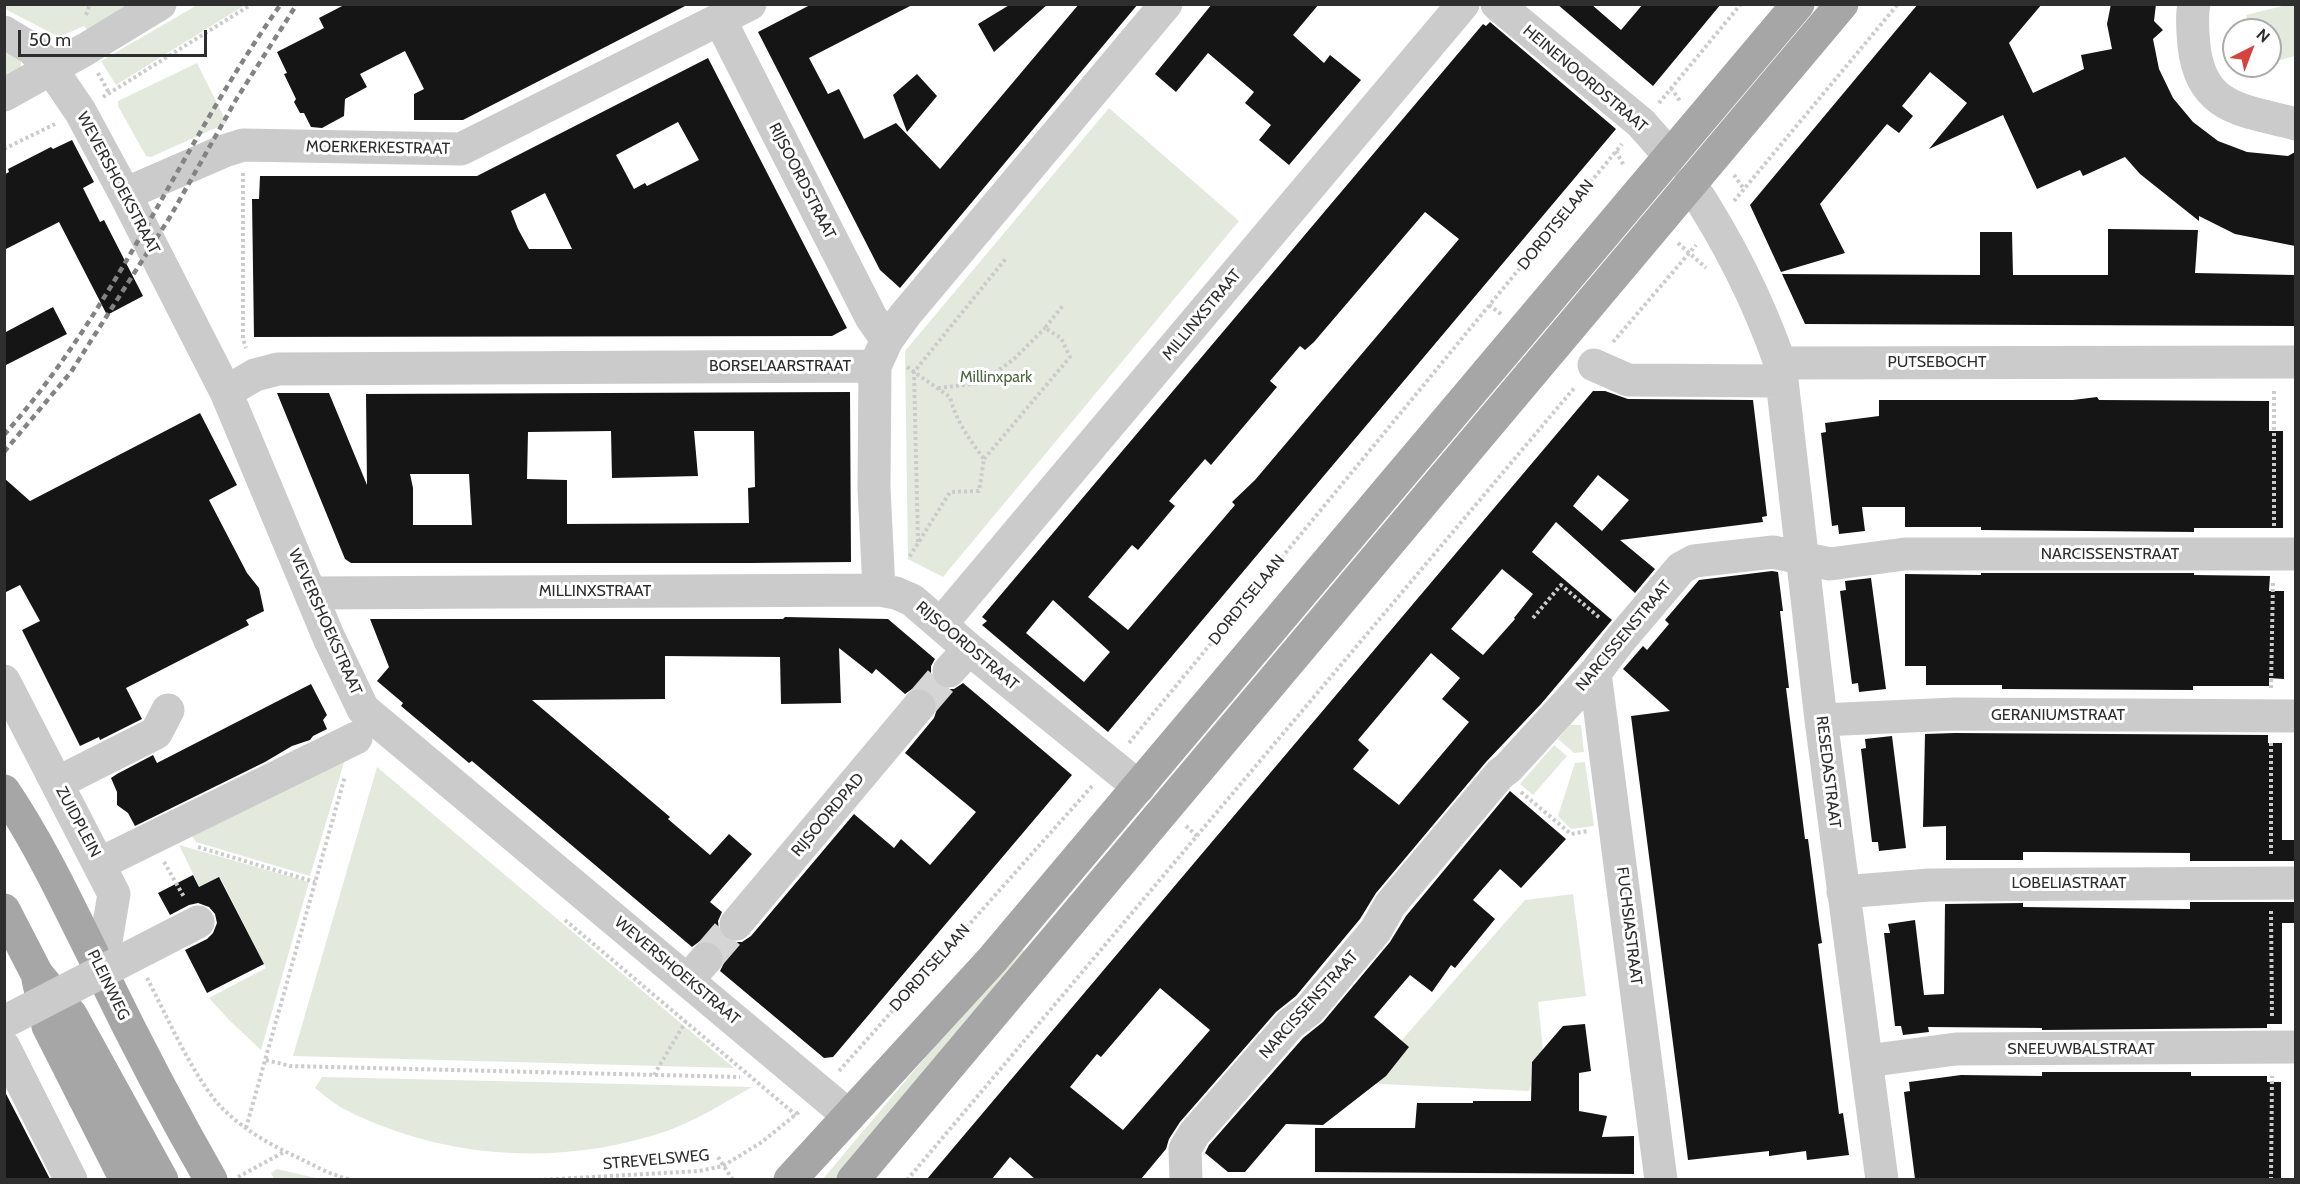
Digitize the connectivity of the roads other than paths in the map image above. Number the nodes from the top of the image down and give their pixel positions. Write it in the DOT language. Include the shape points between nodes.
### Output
graph roads {
  1 [pos="160,4"];
  2 [pos="750,4"];
  3 [pos="1166,4"];
  4 [pos="1463,4"];
  5 [pos="1497,4"];
  6 [pos="1798,4"];
  7 [pos="1842,4"];
  8 [pos="2194,4"];
  9 [pos="720,20"];
  10 [pos="4,32"];
  11 [pos="50,67"];
  12 [pos="4,95"];
  13 [pos="2295,124"];
  14 [pos="1670,156"];
  15 [pos="1690,183"];
  16 [pos="125,194"];
  17 [pos="881,352"];
  18 [pos="2285,362"];
  19 [pos="1594,365"];
  20 [pos="1781,372"];
  21 [pos="226,392"];
  22 [pos="2284,554"];
  23 [pos="1801,557"];
  24 [pos="878,576"];
  25 [pos="312,593"];
  26 [pos="941,624"];
  27 [pos="1595,673"];
  28 [pos="4,681"];
  29 [pos="919,706"];
  30 [pos="168,710"];
  31 [pos="2283,716"];
  32 [pos="1821,720"];
  33 [pos="356,738"];
  34 [pos="57,783"];
  35 [pos="1139,787"];
  36 [pos="4,791"];
  37 [pos="99,864"];
  38 [pos="2283,883"];
  39 [pos="1843,892"];
  40 [pos="4,910"];
  41 [pos="193,913"];
  42 [pos="736,924"];
  43 [pos="13,941"];
  44 [pos="101,971"];
  45 [pos="37,974"];
  46 [pos="4,1022"];
  47 [pos="4,1047"];
  48 [pos="2284,1047"];
  49 [pos="1867,1061"];
  50 [pos="849,1116"];
  51 [pos="70,1179"];
  52 [pos="126,1179"];
  53 [pos="162,1179"];
  54 [pos="211,1179"];
  55 [pos="790,1179"];
  56 [pos="853,1179"];
  57 [pos="1186,1179"];
  58 [pos="1661,1179"];
  59 [pos="1882,1179"];
  1 -- 11 [label="street" via="86,50"];
  2 -- 9 [label="street, MOERKERKESTRAAT"];
  3 -- 17 [label="street" via="905,315"];
  4 -- 26 [label="street, MILLINXSTRAAT"];
  5 -- 14 [label="street, HEINENOORDSTRAAT" via="1641,123"];
  6 -- 14 [label="main road"];
  7 -- 15 [label="main road"];
  8 -- 13 [label="street" via="2195,50 2204,83 2227,103"];
  9 -- 16 [label="street, MOERKERKESTRAAT" via="461,149 243,145"];
  9 -- 17 [label="street, RIJSOORDSTRAAT" via="871,317"];
  10 -- 11 [label="street, WEVERSHOEKSTRAAT" via="32,49"];
  11 -- 12 [label="street"];
  11 -- 16 [label="street, WEVERSHOEKSTRAAT" via="80,111"];
  14 -- 15 [label="main road"];
  14 -- 35 [label="main road"];
  15 -- 20 [label="street" via="1716,223 1769,331"];
  15 -- 56 [label="main road"];
  16 -- 21 [label="street, WEVERSHOEKSTRAAT"];
  17 -- 21 [label="street, BORSELAARSTRAAT" via="278,369 255,375"];
  17 -- 24 [label="street" via="874,488"];
  18 -- 20 [label="street, PUTSEBOCHT"];
  19 -- 20 [label="street, PUTSEBOCHT" via="1628,380"];
  20 -- 23 [label="street, RESEDASTRAAT"];
  21 -- 25 [label="street, WEVERSHOEKSTRAAT"];
  22 -- 23 [label="street, NARCISSENSTRAAT" via="1905,554 1830,564"];
  23 -- 27 [label="street, NARCISSENSTRAAT" via="1773,552 1694,561 1681,568"];
  23 -- 32 [label="street, RESEDASTRAAT"];
  24 -- 25 [label="street, MILLINXSTRAAT"];
  24 -- 26 [label="street, RIJSOORDSTRAAT"];
  25 -- 50 [label="street, WEVERSHOEKSTRAAT" via="363,709 700,978"];
  26 -- 35 [label="street, RIJSOORDSTRAAT" via="959,660"];
  27 -- 57 [label="street, NARCISSENSTRAAT" via="1500,774 1390,905 1376,930 1309,1010 1290,1024 1194,1134 1185,1149"];
  27 -- 58 [label="street, FUCHSIASTRAAT"];
  28 -- 34 [label="street, ZUIDPLEIN"];
  29 -- 42 [label="street, RIJSOORDPAD"];
  30 -- 34 [label="street" via="156,733"];
  31 -- 32 [label="street, GERANIUMSTRAAT" via="1955,714"];
  32 -- 39 [label="street, RESEDASTRAAT"];
  33 -- 37 [label="street" via="160,847"];
  34 -- 37 [label="street, ZUIDPLEIN"];
  35 -- 50 [label="main road" via="993,960"];
  36 -- 44 [label="main road, PLEINWEG" via="47,861"];
  37 -- 44 [label="street, ZUIDPLEIN" via="114,894"];
  38 -- 39 [label="street, LOBELIASTRAAT" via="1929,885"];
  39 -- 49 [label="street, RESEDASTRAAT"];
  40 -- 43 [label="main road"];
  41 -- 46 [label="street, bridge"];
  43 -- 45 [label="main road"];
  44 -- 54 [label="main road, PLEINWEG"];
  45 -- 52 [label="main road" via="48,1026"];
  45 -- 53 [label="main road" via="71,1015"];
  47 -- 51 [label="street"];
  48 -- 49 [label="street, SNEEUWBALSTRAAT" via="1956,1049"];
  49 -- 59 [label="street, RESEDASTRAAT"];
  50 -- 55 [label="main road"];
}
